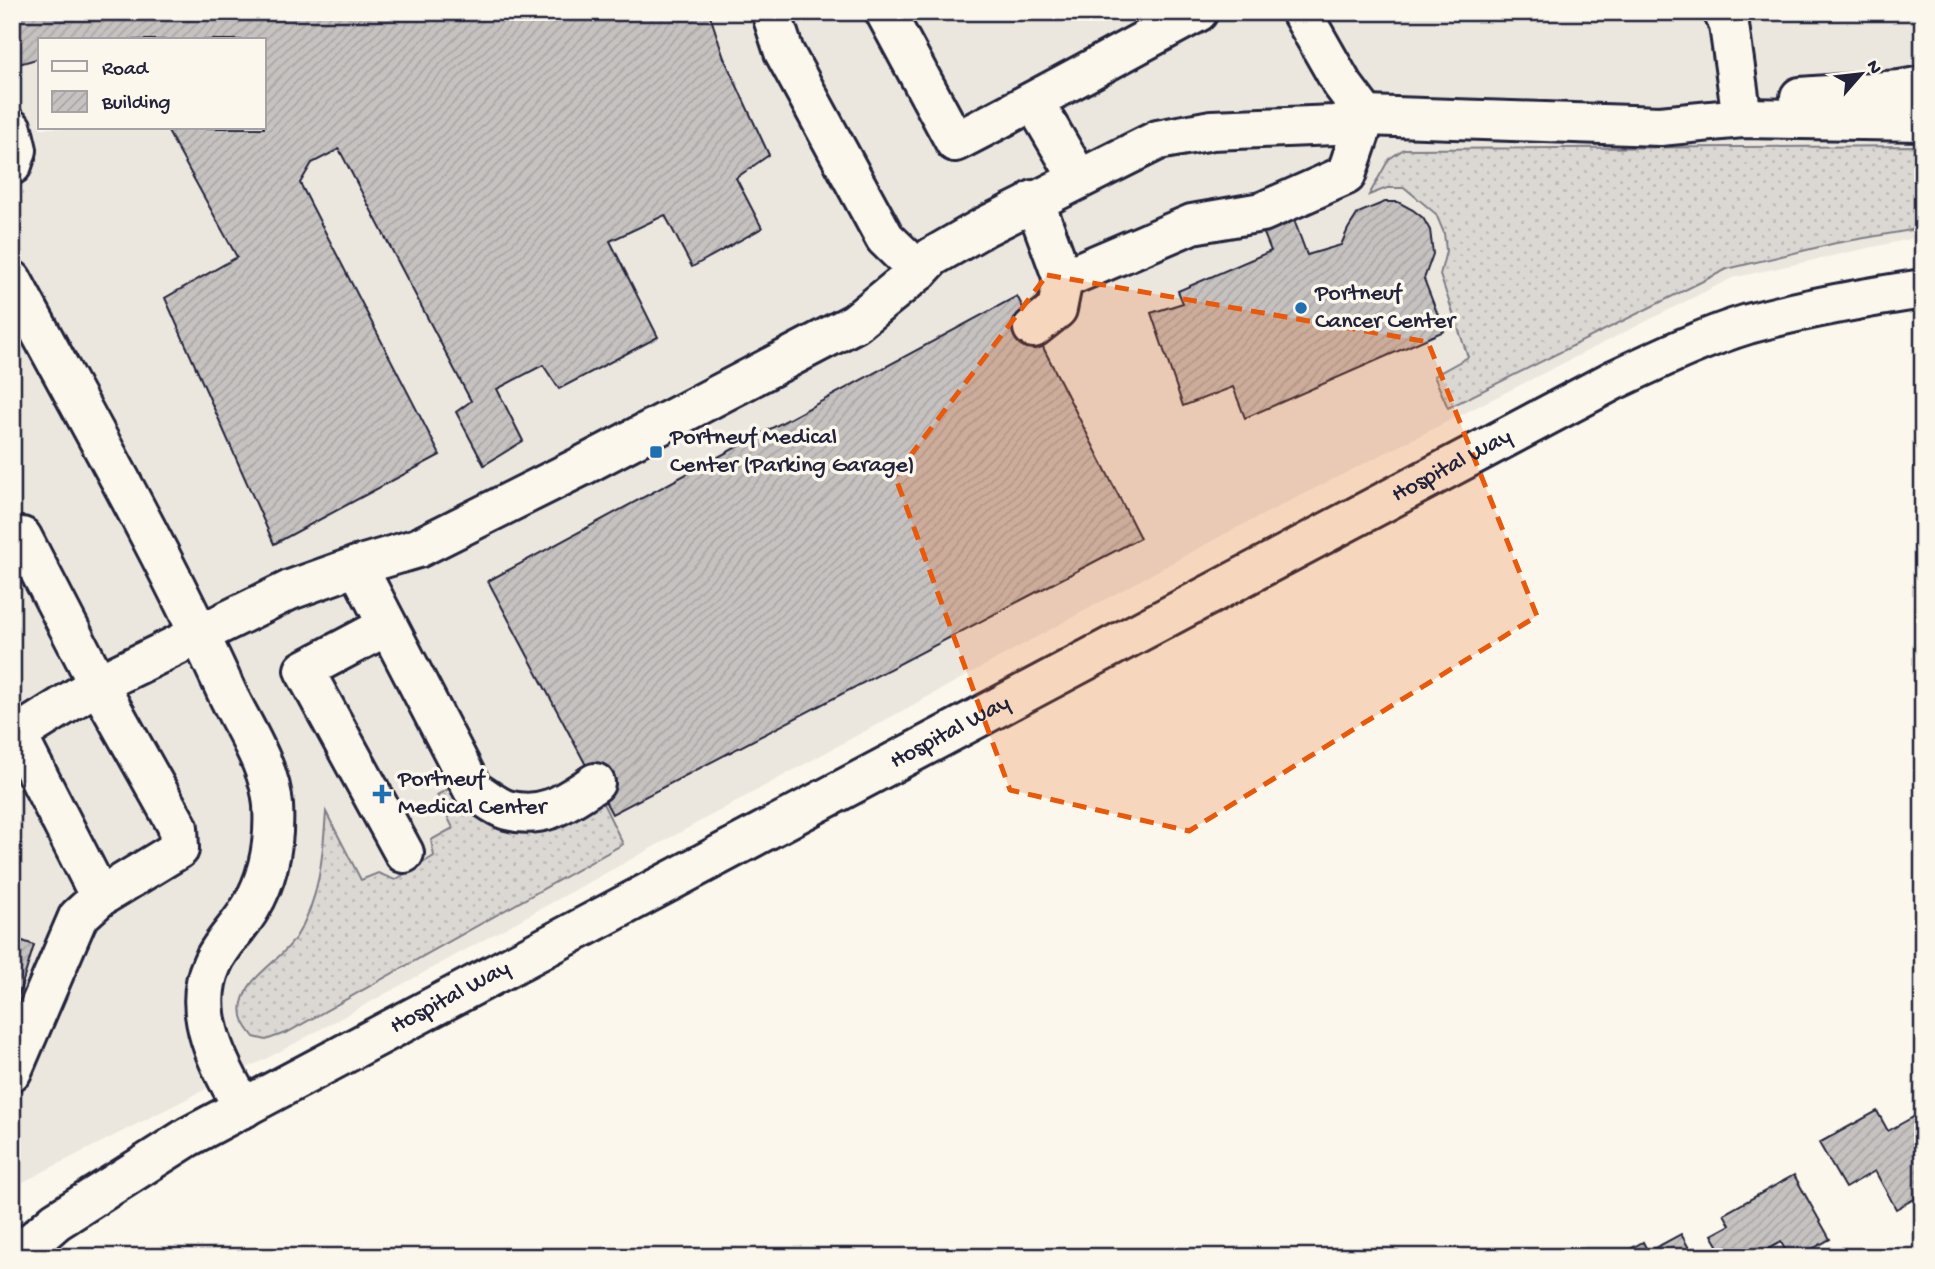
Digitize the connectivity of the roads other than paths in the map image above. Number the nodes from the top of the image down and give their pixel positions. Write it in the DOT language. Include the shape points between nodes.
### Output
graph roads {
  1 [pos="771,12"];
  2 [pos="886,12"];
  3 [pos="1198,12"];
  4 [pos="1301,12"];
  5 [pos="1723,12"];
  6 [pos="1923,86"];
  7 [pos="1034,102"];
  8 [pos="1366,116"];
  9 [pos="1742,118"];
  10 [pos="1923,121"];
  11 [pos="12,129"];
  12 [pos="12,165"];
  13 [pos="1079,179"];
  14 [pos="1034,200"];
  15 [pos="919,271"];
  16 [pos="1063,279"];
  17 [pos="12,280"];
  18 [pos="1923,289"];
  19 [pos="1033,328"];
  20 [pos="22,537"];
  21 [pos="356,566"];
  22 [pos="201,634"];
  23 [pos="392,635"];
  24 [pos="98,684"];
  25 [pos="15,730"];
  26 [pos="595,783"];
  27 [pos="404,853"];
  28 [pos="100,897"];
  29 [pos="12,1071"];
  30 [pos="244,1108"];
  31 [pos="15,1257"];
  1 -- 15 [label="street" via="784,52 885,238"];
  2 -- 7 [label="street" via="955,142"];
  3 -- 7 [label="street"];
  4 -- 8 [label="street"];
  5 -- 9 [label="street" via="1729,25"];
  6 -- 9 [label="street" via="1794,97"];
  7 -- 13 [label="street"];
  8 -- 9 [label="street" via="1660,126"];
  8 -- 13 [label="street" via="1335,125 1212,130 1158,140"];
  8 -- 16 [label="street" via="1346,175 1262,212 1192,224"];
  9 -- 10 [label="street"];
  11 -- 12 [label="street" via="17,150"];
  13 -- 14 [label="street"];
  14 -- 15 [label="street" via="932,257"];
  14 -- 16 [label="street"];
  15 -- 21 [label="street" via="855,323 418,548"];
  16 -- 19 [label="street" via="1057,309"];
  17 -- 22 [label="street"];
  18 -- 30 [label="street, Hospital Way" via="1841,301 1746,325 1614,380"];
  20 -- 24 [label="street"];
  21 -- 22 [label="street" via="290,590"];
  21 -- 23 [label="street"];
  22 -- 24 [label="street"];
  22 -- 30 [label="street" via="262,766 272,802 268,868 251,907 212,964 205,994 216,1058"];
  23 -- 26 [label="street" via="473,790 505,810 539,813 558,807"];
  23 -- 27 [label="street" via="309,679"];
  24 -- 25 [label="street"];
  24 -- 28 [label="street" via="178,827 179,849"];
  25 -- 28 [label="street"];
  28 -- 29 [label="street" via="78,917"];
  30 -- 31 [label="street, Hospital Way" via="120,1178 56,1221"];
}
